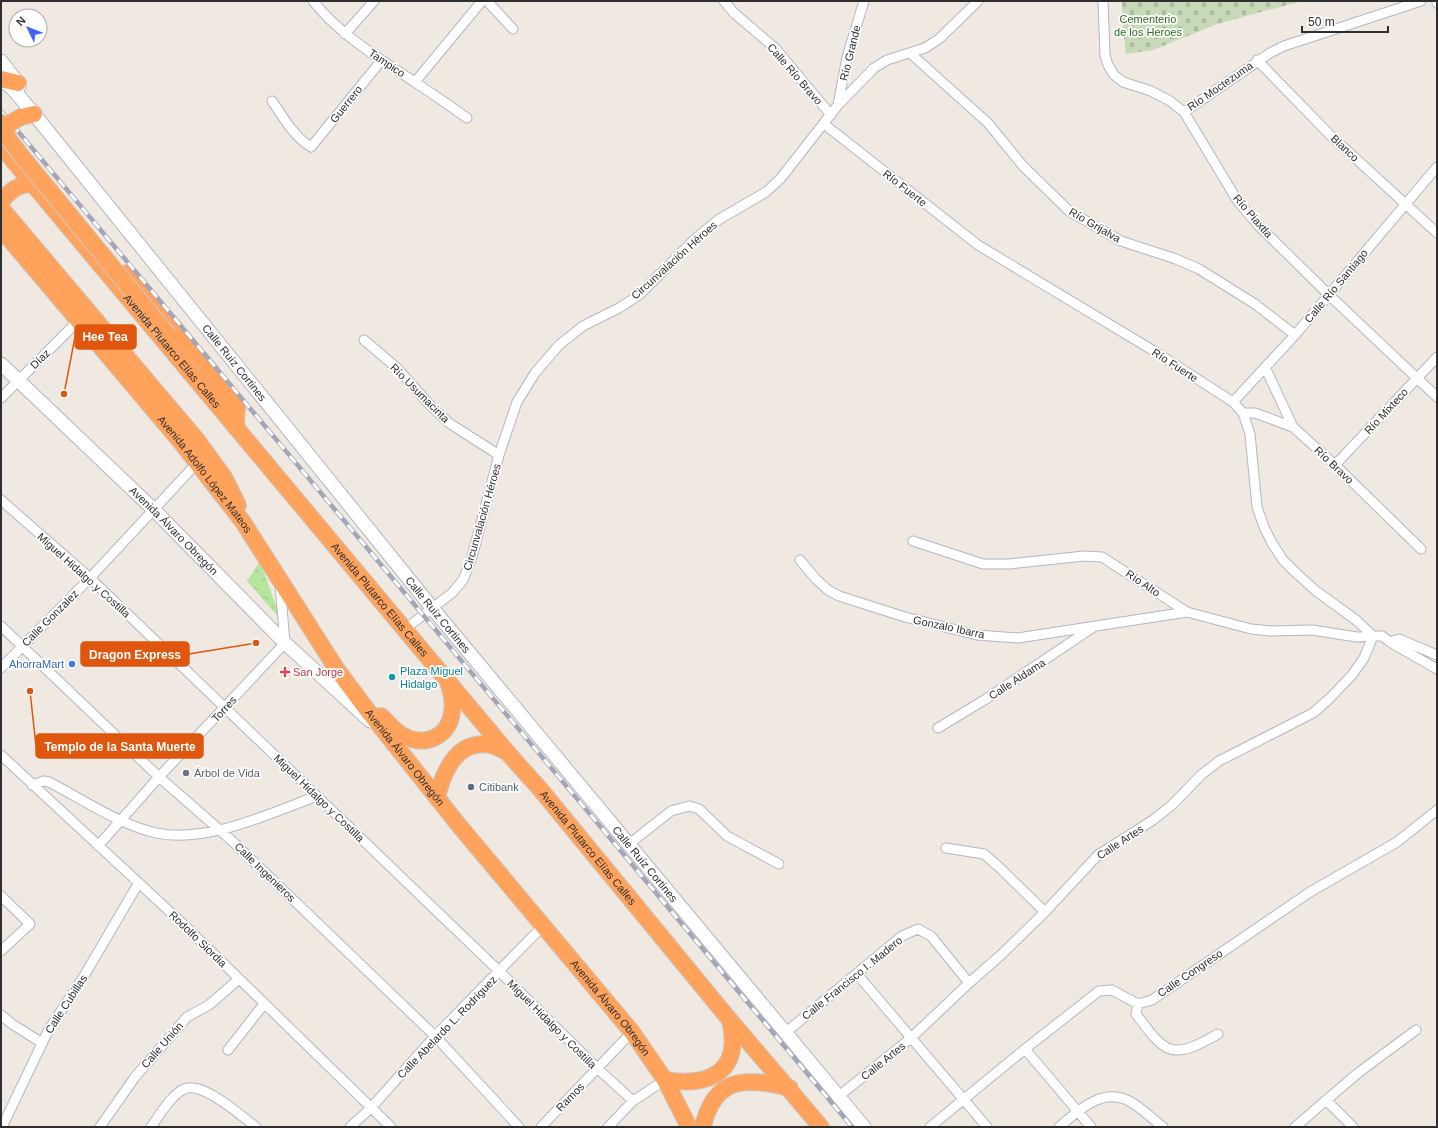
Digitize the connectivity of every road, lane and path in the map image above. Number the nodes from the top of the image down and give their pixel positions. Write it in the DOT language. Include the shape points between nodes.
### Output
graph roads {
  1 [pos="313,1"];
  2 [pos="374,1"];
  3 [pos="482,1"];
  4 [pos="486,1"];
  5 [pos="724,1"];
  6 [pos="864,1"];
  7 [pos="978,1"];
  8 [pos="1103,1"];
  9 [pos="1421,1"];
  10 [pos="513,29"];
  11 [pos="345,34"];
  12 [pos="910,53"];
  13 [pos="1257,60"];
  14 [pos="1,61"];
  15 [pos="381,61"];
  16 [pos="1,80"];
  17 [pos="416,82"];
  18 [pos="19,90"];
  19 [pos="272,101"];
  20 [pos="838,105"];
  21 [pos="1184,112"];
  22 [pos="831,115"];
  23 [pos="28,116"];
  24 [pos="467,118"];
  25 [pos="824,124"];
  26 [pos="2,126"];
  27 [pos="1,146"];
  28 [pos="1437,167"];
  29 [pos="32,184"];
  30 [pos="1,202"];
  31 [pos="1405,205"];
  32 [pos="1,208"];
  33 [pos="1,229"];
  34 [pos="1437,233"];
  35 [pos="1329,295"];
  36 [pos="79,320"];
  37 [pos="1295,335"];
  38 [pos="364,340"];
  39 [pos="1437,357"];
  40 [pos="1,364"];
  41 [pos="1265,367"];
  42 [pos="1418,377"];
  43 [pos="18,380"];
  44 [pos="1437,396"];
  45 [pos="1,398"];
  46 [pos="1233,402"];
  47 [pos="1243,413"];
  48 [pos="1293,427"];
  49 [pos="236,428"];
  50 [pos="500,455"];
  51 [pos="197,463"];
  52 [pos="1335,465"];
  53 [pos="1,500"];
  54 [pos="154,510"];
  55 [pos="243,522"];
  56 [pos="914,541"];
  57 [pos="1421,549"];
  58 [pos="800,560"];
  59 [pos="90,578"];
  60 [pos="279,581"];
  61 [pos="433,609"];
  62 [pos="1187,612"];
  63 [pos="1,626"];
  64 [pos="1095,626"];
  65 [pos="405,629"];
  66 [pos="313,632"];
  67 [pos="1373,636"];
  68 [pos="1390,642"];
  69 [pos="285,643"];
  70 [pos="22,646"];
  71 [pos="1437,656"];
  72 [pos="1,668"];
  73 [pos="1437,668"];
  74 [pos="448,679"];
  75 [pos="225,708"];
  76 [pos="938,728"];
  77 [pos="387,736"];
  78 [pos="507,752"];
  79 [pos="1,755"];
  80 [pos="159,777"];
  81 [pos="32,785"];
  82 [pos="317,796"];
  83 [pos="437,798"];
  84 [pos="1437,810"];
  85 [pos="121,820"];
  86 [pos="220,830"];
  87 [pos="628,845"];
  88 [pos="98,846"];
  89 [pos="946,848"];
  90 [pos="779,864"];
  91 [pos="138,884"];
  92 [pos="1,896"];
  93 [pos="1045,912"];
  94 [pos="543,926"];
  95 [pos="1,951"];
  96 [pos="499,972"];
  97 [pos="856,974"];
  98 [pos="239,979"];
  99 [pos="969,983"];
  100 [pos="264,1004"];
  101 [pos="1138,1004"];
  102 [pos="1,1015"];
  103 [pos="729,1019"];
  104 [pos="1416,1030"];
  105 [pos="632,1032"];
  106 [pos="786,1033"];
  107 [pos="1218,1034"];
  108 [pos="435,1036"];
  109 [pos="911,1038"];
  110 [pos="42,1043"];
  111 [pos="1025,1049"];
  112 [pos="228,1050"];
  113 [pos="597,1068"];
  114 [pos="718,1072"];
  115 [pos="665,1080"];
  116 [pos="728,1087"];
  117 [pos="790,1088"];
  118 [pos="839,1096"];
  119 [pos="964,1099"];
  120 [pos="1326,1100"];
  121 [pos="633,1101"];
  122 [pos="371,1108"];
  123 [pos="1078,1111"];
  124 [pos="2,1127"];
  125 [pos="100,1127"];
  126 [pos="151,1127"];
  127 [pos="256,1127"];
  128 [pos="350,1127"];
  129 [pos="390,1127"];
  130 [pos="519,1127"];
  131 [pos="541,1127"];
  132 [pos="608,1127"];
  133 [pos="689,1127"];
  134 [pos="703,1127"];
  135 [pos="821,1127"];
  136 [pos="864,1127"];
  137 [pos="930,1127"];
  138 [pos="987,1127"];
  139 [pos="1059,1127"];
  140 [pos="1091,1127"];
  141 [pos="1164,1127"];
  142 [pos="1295,1127"];
  143 [pos="1352,1127"];
  1 -- 11 [label="street, Tampico"];
  2 -- 11 [label="street"];
  3 -- 17 [label="street"];
  4 -- 10 [label="street"];
  5 -- 22 [label="street, Calle Río Bravo" via="734,13 775,48"];
  6 -- 20 [label="street, Río Grande"];
  7 -- 12 [label="street, Circunvalación Héroes" via="939,39 925,48"];
  8 -- 21 [label="street, Río Piaxtla" via="1105,55 1114,75 1123,82 1152,91"];
  9 -- 13 [label="street, Río Moctezuma" via="1284,46"];
  11 -- 15 [label="street, Tampico"];
  12 -- 20 [label="street, Circunvalación Héroes" via="887,60 874,68"];
  12 -- 37 [label="street, Río Grijalva" via="988,123 1023,166 1069,211 1121,241 1176,259 1199,270 1255,304"];
  13 -- 21 [label="street, Río Moctezuma"];
  13 -- 31 [label="street, Blanco"];
  14 -- 18 [label="street, Calle Ruíz Cortines"];
  15 -- 17 [label="street, Tampico"];
  15 -- 19 [label="street, Guerrero" via="311,147 297,137"];
  16 -- 18 [label="highway"];
  17 -- 24 [label="street, Tampico"];
  18 -- 23 [label="street, Calle Ruíz Cortines"];
  20 -- 22 [label="street, Circunvalación Héroes"];
  21 -- 35 [label="street, Río Piaxtla" via="1237,200 1257,224"];
  22 -- 25 [label="street, Circunvalación Héroes"];
  23 -- 26 [label="highway, bridge"];
  23 -- 61 [label="street, Calle Ruíz Cortines"];
  25 -- 46 [label="street, Río Fuerte" via="978,245 1154,351"];
  25 -- 50 [label="street, Circunvalación Héroes" via="781,178 766,192 718,220 696,238 639,295 583,326 559,345 535,373 517,402"];
  26 -- 49 [label="highway, bridge" via="24,159 226,407"];
  26 -- 49 [label="highway" via="237,406"];
  27 -- 29 [label="highway, Avenida Plutarco Elías Calles"];
  28 -- 31 [label="street, Calle Río Santiago"];
  29 -- 30 [label="highway" via="18,186"];
  29 -- 49 [label="highway, Avenida Plutarco Elías Calles"];
  31 -- 34 [label="street, Blanco"];
  31 -- 35 [label="street, Calle Río Santiago"];
  32 -- 55 [label="highway" via="197,440 236,498"];
  33 -- 36 [label="highway, Avenida Adolfo López Mateos"];
  35 -- 37 [label="street, Calle Río Santiago"];
  35 -- 42 [label="street, Río Piaxtla"];
  36 -- 43 [label="street, Díaz"];
  36 -- 51 [label="highway, Avenida Adolfo López Mateos"];
  37 -- 41 [label="street, Calle Río Santiago"];
  38 -- 50 [label="street, Río Usumacinta" via="397,368 450,423"];
  39 -- 42 [label="street, Río Mixteco"];
  40 -- 43 [label="street, Avenida Álvaro Obregón"];
  41 -- 46 [label="street, Calle Río Santiago"];
  41 -- 48 [label="street, Río Bravo"];
  42 -- 44 [label="street, Río Piaxtla"];
  42 -- 52 [label="street, Río Mixteco"];
  43 -- 45 [label="street, Díaz"];
  43 -- 54 [label="street, Avenida Álvaro Obregón"];
  46 -- 47 [label="street, Río Fuerte"];
  47 -- 48 [label="street" via="1255,413"];
  47 -- 67 [label="street, Río Fuerte" via="1250,434 1257,507 1272,543 1295,572"];
  48 -- 52 [label="street, Río Bravo"];
  49 -- 65 [label="highway, Avenida Plutarco Elías Calles"];
  50 -- 61 [label="street, Circunvalación Héroes" via="472,558 463,580"];
  51 -- 54 [label="street, Calle Gonzalez"];
  51 -- 55 [label="highway, Avenida Adolfo López Mateos"];
  52 -- 57 [label="street, Río Bravo"];
  53 -- 59 [label="street, Miguel Hidalgo y Costilla"];
  54 -- 59 [label="street, Calle Gonzalez"];
  54 -- 69 [label="street, Avenida Álvaro Obregón"];
  55 -- 60 [label="highway, Avenida Adolfo López Mateos"];
  56 -- 62 [label="street, Río Alto" via="974,563 989,565 1084,556 1102,557"];
  58 -- 64 [label="street, Gonzalo Ibarra" via="828,590 839,596 961,632 1018,638"];
  59 -- 70 [label="street, Calle Gonzalez"];
  59 -- 75 [label="street, Miguel Hidalgo y Costilla"];
  60 -- 66 [label="highway, Avenida Adolfo López Mateos"];
  60 -- 69 [label="street"];
  61 -- 65 [label="street, Circunvalación Héroes"];
  61 -- 87 [label="street, Calle Ruíz Cortines"];
  62 -- 64 [label="street, Gonzalo Ibarra"];
  62 -- 67 [label="street, Río Alto" via="1251,629 1312,630 1357,637"];
  63 -- 70 [label="street, Calle Ingenieros"];
  64 -- 76 [label="street, Calle Aldama"];
  65 -- 74 [label="highway, Avenida Plutarco Elías Calles"];
  66 -- 74 [label="highway" via="334,654 374,708 402,736 410,739 423,742 433,739 443,732 451,720 453,704"];
  66 -- 77 [label="highway, Avenida Adolfo López Mateos" via="336,668"];
  67 -- 68 [label="street, Río Fuerte" via="1382,636"];
  67 -- 93 [label="street, Calle Artes" via="1364,658 1352,675 1313,713 1219,761 1153,820 1098,855"];
  68 -- 71 [label="street, Río Fuerte" via="1399,639"];
  68 -- 73 [label="street"];
  69 -- 75 [label="street, Torres"];
  69 -- 77 [label="street, Avenida Álvaro Obregón"];
  70 -- 72 [label="street, Calle Gonzalez"];
  70 -- 80 [label="street, Calle Ingenieros"];
  74 -- 78 [label="highway, Avenida Plutarco Elías Calles"];
  75 -- 80 [label="street, Torres"];
  75 -- 82 [label="street, Miguel Hidalgo y Costilla"];
  77 -- 83 [label="highway, Avenida Álvaro Obregón"];
  78 -- 83 [label="highway" via="490,745 464,750 448,766 440,783"];
  78 -- 103 [label="highway, Avenida Plutarco Elías Calles"];
  79 -- 81 [label="street, Rodolfo Siordia"];
  80 -- 85 [label="street, Torres"];
  80 -- 86 [label="street, Calle Ingenieros"];
  81 -- 85 [label="street" via="49,782"];
  81 -- 88 [label="street, Rodolfo Siordia"];
  82 -- 86 [label="street"];
  82 -- 96 [label="street, Miguel Hidalgo y Costilla"];
  83 -- 94 [label="highway, Avenida Álvaro Obregón"];
  84 -- 101 [label="street, Calle Congreso" via="1397,842 1310,892 1152,1000"];
  85 -- 86 [label="street" via="156,833 179,835"];
  85 -- 88 [label="street, Torres"];
  86 -- 108 [label="street, Calle Ingenieros"];
  87 -- 90 [label="street" via="670,811 689,806 699,809 727,836"];
  87 -- 106 [label="street, Calle Ruíz Cortines"];
  88 -- 91 [label="street, Rodolfo Siordia"];
  89 -- 93 [label="street" via="984,854"];
  91 -- 98 [label="street, Rodolfo Siordia"];
  91 -- 110 [label="street, Calle Cubillas"];
  92 -- 95 [label="street" via="30,924"];
  93 -- 99 [label="street, Calle Artes"];
  94 -- 96 [label="street, Calle Abelardo L. Rodríguez"];
  94 -- 105 [label="highway, Avenida Álvaro Obregón"];
  96 -- 108 [label="street, Calle Abelardo L. Rodríguez"];
  96 -- 113 [label="street, Miguel Hidalgo y Costilla"];
  97 -- 99 [label="street, Calle Francisco I. Madero" via="902,936 918,929 931,936"];
  97 -- 106 [label="street, Calle Francisco I. Madero"];
  97 -- 109 [label="street"];
  98 -- 100 [label="street, Rodolfo Siordia"];
  98 -- 125 [label="street, Calle Unión" via="209,1005 187,1017 135,1077"];
  99 -- 109 [label="street, Calle Artes"];
  100 -- 112 [label="street"];
  100 -- 122 [label="street, Rodolfo Siordia"];
  101 -- 107 [label="street" via="1136,1014 1155,1040 1168,1050 1198,1046"];
  101 -- 111 [label="street" via="1112,990 1099,991"];
  102 -- 110 [label="street"];
  103 -- 114 [label="highway" via="734,1037 731,1057"];
  103 -- 117 [label="highway, Avenida Plutarco Elías Calles"];
  104 -- 120 [label="street"];
  105 -- 113 [label="street, Ramos"];
  105 -- 115 [label="highway, Avenida Álvaro Obregón"];
  106 -- 118 [label="street, Calle Ruíz Cortines"];
  108 -- 122 [label="street, Calle Abelardo L. Rodríguez"];
  108 -- 130 [label="street, Calle Ingenieros"];
  109 -- 118 [label="street, Calle Artes"];
  109 -- 119 [label="street"];
  110 -- 124 [label="street, Calle Cubillas"];
  111 -- 119 [label="street"];
  111 -- 123 [label="street"];
  113 -- 121 [label="street, Miguel Hidalgo y Costilla"];
  113 -- 131 [label="street, Ramos"];
  114 -- 115 [label="highway" via="704,1080 693,1082"];
  114 -- 116 [label="highway"];
  115 -- 121 [label="street"];
  115 -- 133 [label="highway, Avenida Álvaro Obregón"];
  116 -- 117 [label="highway" via="743,1082 755,1082"];
  116 -- 134 [label="highway" via="712,1103"];
  117 -- 135 [label="highway, Avenida Plutarco Elías Calles"];
  118 -- 136 [label="street, Calle Ruíz Cortines"];
  119 -- 137 [label="street"];
  119 -- 138 [label="street"];
  120 -- 142 [label="street"];
  120 -- 143 [label="street"];
  121 -- 132 [label="street"];
  122 -- 128 [label="street, Calle Abelardo L. Rodríguez"];
  122 -- 129 [label="street, Rodolfo Siordia"];
  123 -- 139 [label="street"];
  123 -- 140 [label="street"];
  123 -- 141 [label="street" via="1089,1103 1116,1096 1130,1101"];
  126 -- 127 [label="street" via="175,1095 192,1087 212,1096"];
}
